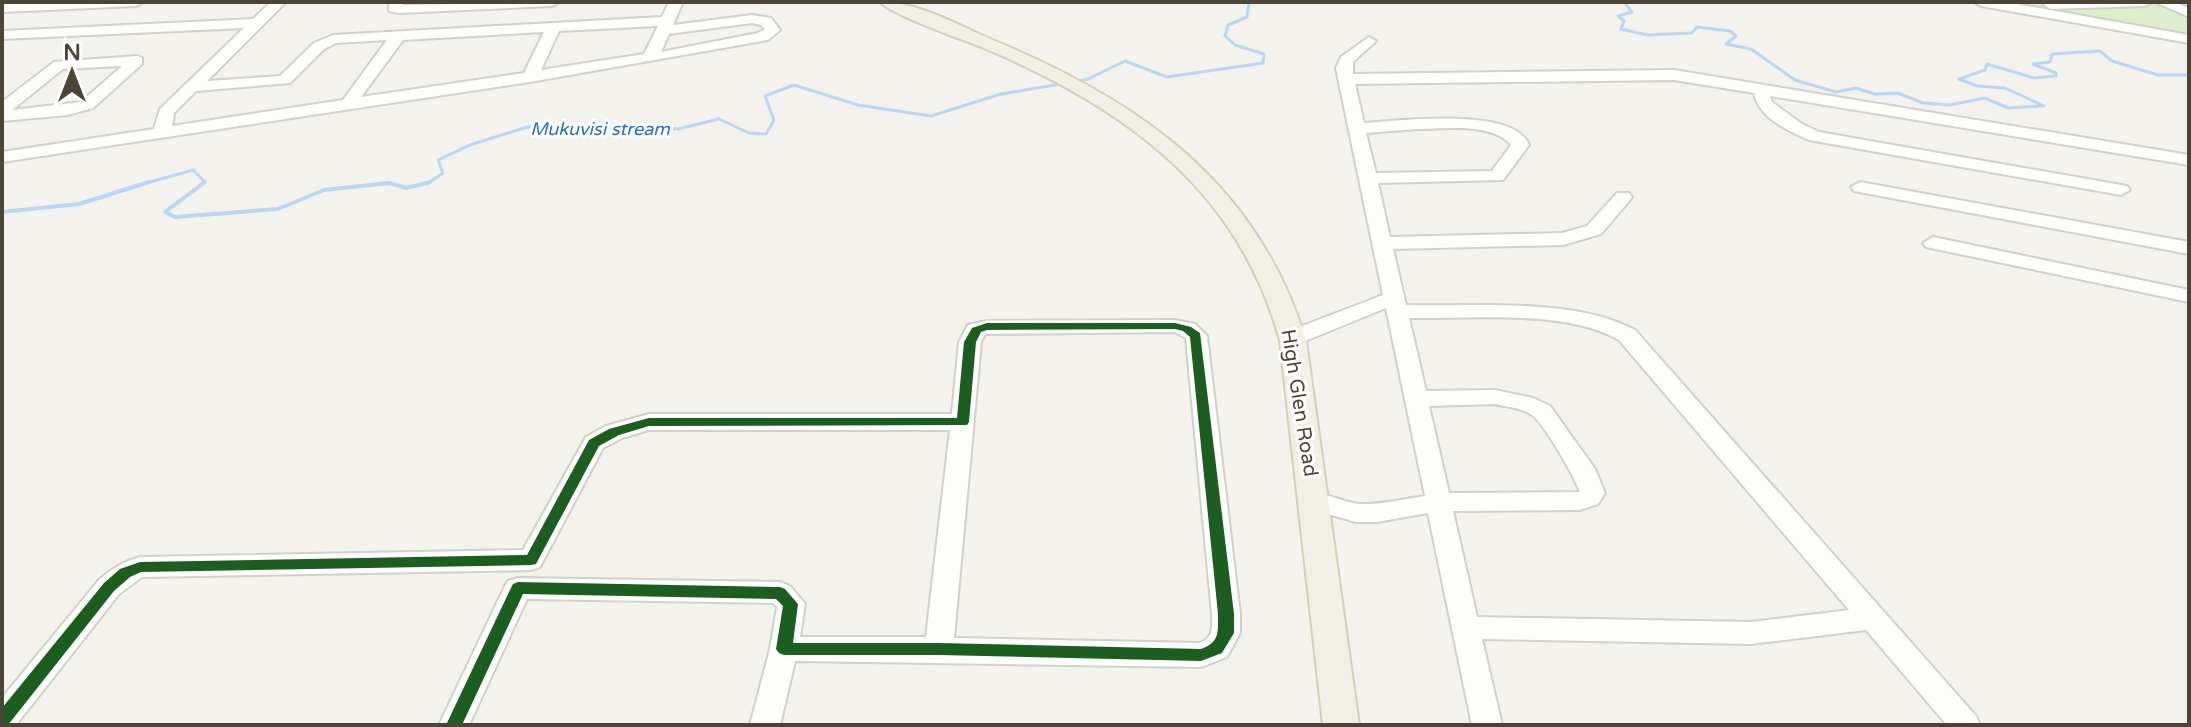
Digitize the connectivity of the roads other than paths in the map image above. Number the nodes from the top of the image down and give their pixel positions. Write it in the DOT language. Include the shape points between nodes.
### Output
graph roads {
  1 [pos="136,2"];
  2 [pos="279,2"];
  3 [pos="396,2"];
  4 [pos="552,2"];
  5 [pos="676,2"];
  6 [pos="888,2"];
  7 [pos="1981,2"];
  8 [pos="2145,2"];
  9 [pos="2162,2"];
  10 [pos="2,8"];
  11 [pos="2026,10"];
  12 [pos="2189,13"];
  13 [pos="259,23"];
  14 [pos="666,26"];
  15 [pos="554,27"];
  16 [pos="2,35"];
  17 [pos="398,36"];
  18 [pos="2189,39"];
  19 [pos="1369,41"];
  20 [pos="650,58"];
  21 [pos="530,77"];
  22 [pos="1347,79"];
  23 [pos="192,87"];
  24 [pos="1761,88"];
  25 [pos="348,104"];
  26 [pos="2,113"];
  27 [pos="1357,128"];
  28 [pos="162,132"];
  29 [pos="2,157"];
  30 [pos="2189,160"];
  31 [pos="1368,178"];
  32 [pos="1860,187"];
  33 [pos="2121,190"];
  34 [pos="1623,197"];
  35 [pos="1380,243"];
  36 [pos="1933,243"];
  37 [pos="2189,248"];
  38 [pos="2188,298"];
  39 [pos="1395,304"];
  40 [pos="1292,338"];
  41 [pos="1415,399"];
  42 [pos="963,422"];
  43 [pos="1313,501"];
  44 [pos="1440,502"];
  45 [pos="531,560"];
  46 [pos="518,588"];
  47 [pos="1870,619"];
  48 [pos="1464,628"];
  49 [pos="784,649"];
  50 [pos="939,649"];
  51 [pos="2,720"];
  52 [pos="1482,724"];
  53 [pos="454,725"];
  54 [pos="765,725"];
  55 [pos="1341,725"];
  56 [pos="1965,725"];
  1 -- 10 [label="street"];
  2 -- 13 [label="street"];
  3 -- 4 [label="street" via="394,8 399,9"];
  5 -- 14 [label="street"];
  6 -- 40 [label="main road, High Glen Road" via="1078,87 1166,145 1235,216 1259,256"];
  7 -- 11 [label="street"];
  8 -- 11 [label="street"];
  9 -- 12 [label="street"];
  11 -- 18 [label="street"];
  13 -- 16 [label="street"];
  13 -- 23 [label="street"];
  14 -- 15 [label="street"];
  14 -- 20 [label="street"];
  14 -- 20 [label="street" via="752,19 766,21 773,30 763,37"];
  15 -- 17 [label="street"];
  15 -- 21 [label="street"];
  17 -- 23 [label="street" via="326,41 290,76 277,81"];
  17 -- 25 [label="street"];
  19 -- 22 [label="street" via="1346,60"];
  20 -- 21 [label="street"];
  21 -- 25 [label="street"];
  22 -- 24 [label="street" via="1652,74"];
  22 -- 27 [label="street"];
  23 -- 28 [label="street" via="166,112"];
  24 -- 30 [label="street"];
  24 -- 33 [label="street" via="1764,104 1815,136"];
  25 -- 28 [label="street"];
  26 -- 26 [label="street" via="59,65 137,61 87,105"];
  27 -- 31 [label="street"];
  27 -- 31 [label="street" via="1471,125 1504,131 1520,145 1497,176"];
  28 -- 29 [label="street"];
  31 -- 35 [label="street"];
  32 -- 37 [label="street"];
  34 -- 35 [label="street" via="1594,230 1563,239"];
  35 -- 39 [label="street"];
  36 -- 38 [label="street"];
  39 -- 40 [label="street"];
  39 -- 41 [label="street"];
  39 -- 47 [label="street" via="1572,315 1627,335"];
  40 -- 43 [label="main road, High Glen Road"];
  41 -- 44 [label="street"];
  41 -- 44 [label="street" via="1495,397 1542,411 1593,493 1580,501"];
  42 -- 45 [label="street" via="632,425 594,443"];
  42 -- 50 [label="street"];
  42 -- 50 [label="street" via="970,342 976,330 1129,326 1187,329 1196,336 1226,633 1217,649 1201,655"];
  43 -- 44 [label="street" via="1356,513"];
  43 -- 55 [label="main road, High Glen Road"];
  44 -- 48 [label="street"];
  45 -- 46 [label="street"];
  45 -- 51 [label="street" via="140,567 109,587"];
  46 -- 49 [label="street" via="780,593 791,604"];
  46 -- 53 [label="street"];
  47 -- 48 [label="street" via="1751,633"];
  47 -- 56 [label="street"];
  48 -- 52 [label="street"];
  49 -- 50 [label="street"];
  49 -- 54 [label="street"];
}
